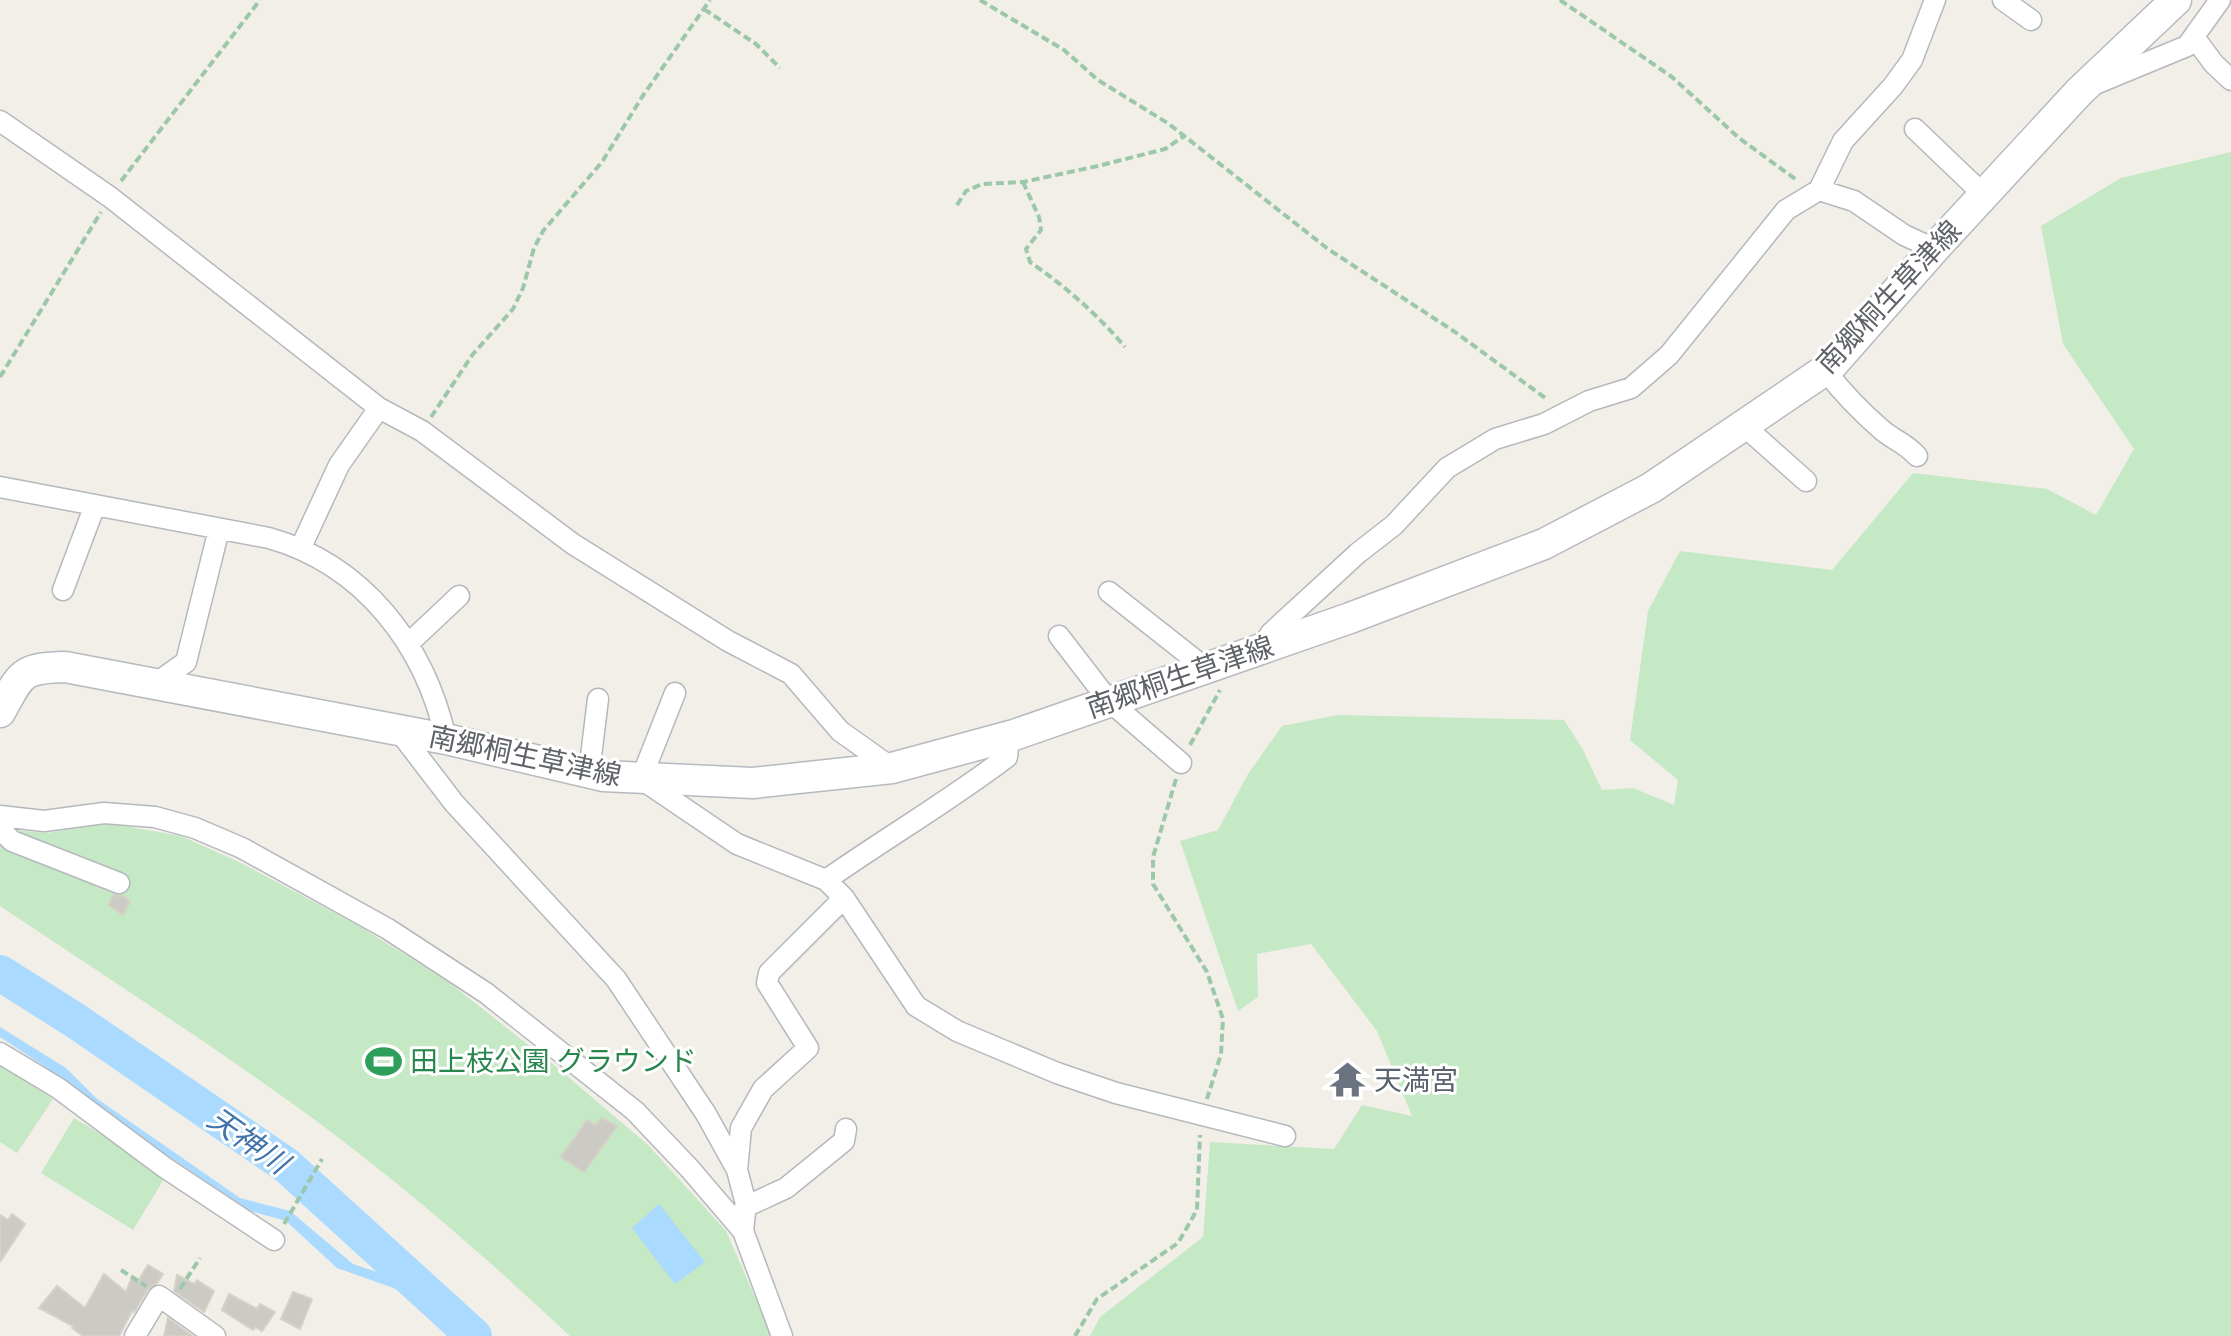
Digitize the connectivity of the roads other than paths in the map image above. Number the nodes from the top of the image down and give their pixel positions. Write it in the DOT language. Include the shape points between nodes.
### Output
graph roads {
  1 [pos="1935,0"];
  2 [pos="2003,0"];
  3 [pos="2176,0"];
  4 [pos="2220,0"];
  5 [pos="2031,20"];
  6 [pos="2194,37"];
  7 [pos="2231,80"];
  8 [pos="2082,90"];
  9 [pos="0,121"];
  10 [pos="1915,129"];
  11 [pos="1819,190"];
  12 [pos="1984,195"];
  13 [pos="1934,249"];
  14 [pos="1825,370"];
  15 [pos="379,408"];
  16 [pos="1743,425"];
  17 [pos="1917,456"];
  18 [pos="1806,481"];
  19 [pos="0,487"];
  20 [pos="95,505"];
  21 [pos="219,529"];
  22 [pos="301,547"];
  23 [pos="63,590"];
  24 [pos="1109,592"];
  25 [pos="459,596"];
  26 [pos="1059,636"];
  27 [pos="408,644"];
  28 [pos="1250,652"];
  29 [pos="1204,667"];
  30 [pos="10,677"];
  31 [pos="155,684"];
  32 [pos="675,693"];
  33 [pos="598,699"];
  34 [pos="1109,701"];
  35 [pos="0,712"];
  36 [pos="398,730"];
  37 [pos="1009,736"];
  38 [pos="446,739"];
  39 [pos="1181,763"];
  40 [pos="892,768"];
  41 [pos="589,773"];
  42 [pos="641,779"];
  43 [pos="0,823"];
  44 [pos="826,880"];
  45 [pos="119,883"];
  46 [pos="844,898"];
  47 [pos="0,1053"];
  48 [pos="846,1129"];
  49 [pos="1285,1136"];
  50 [pos="737,1170"];
  51 [pos="745,1207"];
  52 [pos="743,1231"];
  53 [pos="274,1240"];
  54 [pos="135,1336"];
  55 [pos="215,1336"];
  56 [pos="782,1336"];
  1 -- 11 [label="street" via="1912,60 1843,141"];
  2 -- 5 [label="street"];
  3 -- 8 [label="main road, 南郷桐生草津線"];
  4 -- 6 [label="street"];
  6 -- 7 [label="street"];
  6 -- 8 [label="street" via="2187,46"];
  8 -- 12 [label="main road, 南郷桐生草津線"];
  9 -- 15 [label="street" via="110,197"];
  10 -- 12 [label="street"];
  11 -- 13 [label="street" via="1854,201"];
  11 -- 28 [label="street" via="1786,210 1669,355 1631,388 1495,439 1447,468 1394,525"];
  12 -- 13 [label="main road, 南郷桐生草津線"];
  13 -- 14 [label="main road, 南郷桐生草津線"];
  14 -- 16 [label="main road, 南郷桐生草津線"];
  14 -- 17 [label="street" via="1842,393"];
  15 -- 22 [label="street" via="339,465"];
  15 -- 40 [label="street" via="422,431 573,544 791,674 840,731"];
  16 -- 18 [label="street"];
  16 -- 28 [label="main road, 南郷桐生草津線" via="1651,488 1544,544"];
  19 -- 20 [label="street"];
  20 -- 21 [label="street"];
  20 -- 23 [label="street"];
  21 -- 22 [label="street"];
  21 -- 31 [label="street" via="186,662"];
  22 -- 27 [label="street" via="336,568 391,618"];
  24 -- 29 [label="street"];
  25 -- 27 [label="street"];
  26 -- 34 [label="street"];
  27 -- 38 [label="street" via="428,680"];
  28 -- 29 [label="main road, 南郷桐生草津線"];
  29 -- 34 [label="main road, 南郷桐生草津線"];
  30 -- 31 [label="main road, 南郷桐生草津線" via="37,668 65,667"];
  30 -- 35 [label="main road, 南郷桐生草津線"];
  31 -- 36 [label="main road, 南郷桐生草津線"];
  32 -- 42 [label="street"];
  33 -- 41 [label="street"];
  34 -- 37 [label="main road, 南郷桐生草津線"];
  34 -- 39 [label="street"];
  36 -- 38 [label="main road, 南郷桐生草津線"];
  36 -- 50 [label="street" via="454,803 616,979"];
  37 -- 40 [label="main road, 南郷桐生草津線"];
  37 -- 44 [label="street" via="1007,757"];
  38 -- 41 [label="main road, 南郷桐生草津線"];
  40 -- 42 [label="main road, 南郷桐生草津線" via="753,783"];
  41 -- 42 [label="main road, 南郷桐生草津線"];
  42 -- 44 [label="street" via="737,844"];
  43 -- 45 [label="street" via="12,841"];
  43 -- 52 [label="street" via="104,813 155,817 242,848 388,929 486,993 635,1111"];
  44 -- 46 [label="street"];
  46 -- 49 [label="street" via="916,1006 957,1031 1116,1093"];
  46 -- 50 [label="street" via="769,973 767,983 808,1048 763,1089 741,1128"];
  47 -- 53 [label="street"];
  48 -- 51 [label="street" via="844,1141 786,1188"];
  50 -- 51 [label="street"];
  51 -- 52 [label="street"];
  52 -- 56 [label="street"];
  54 -- 55 [label="street" via="159,1296"];
}
